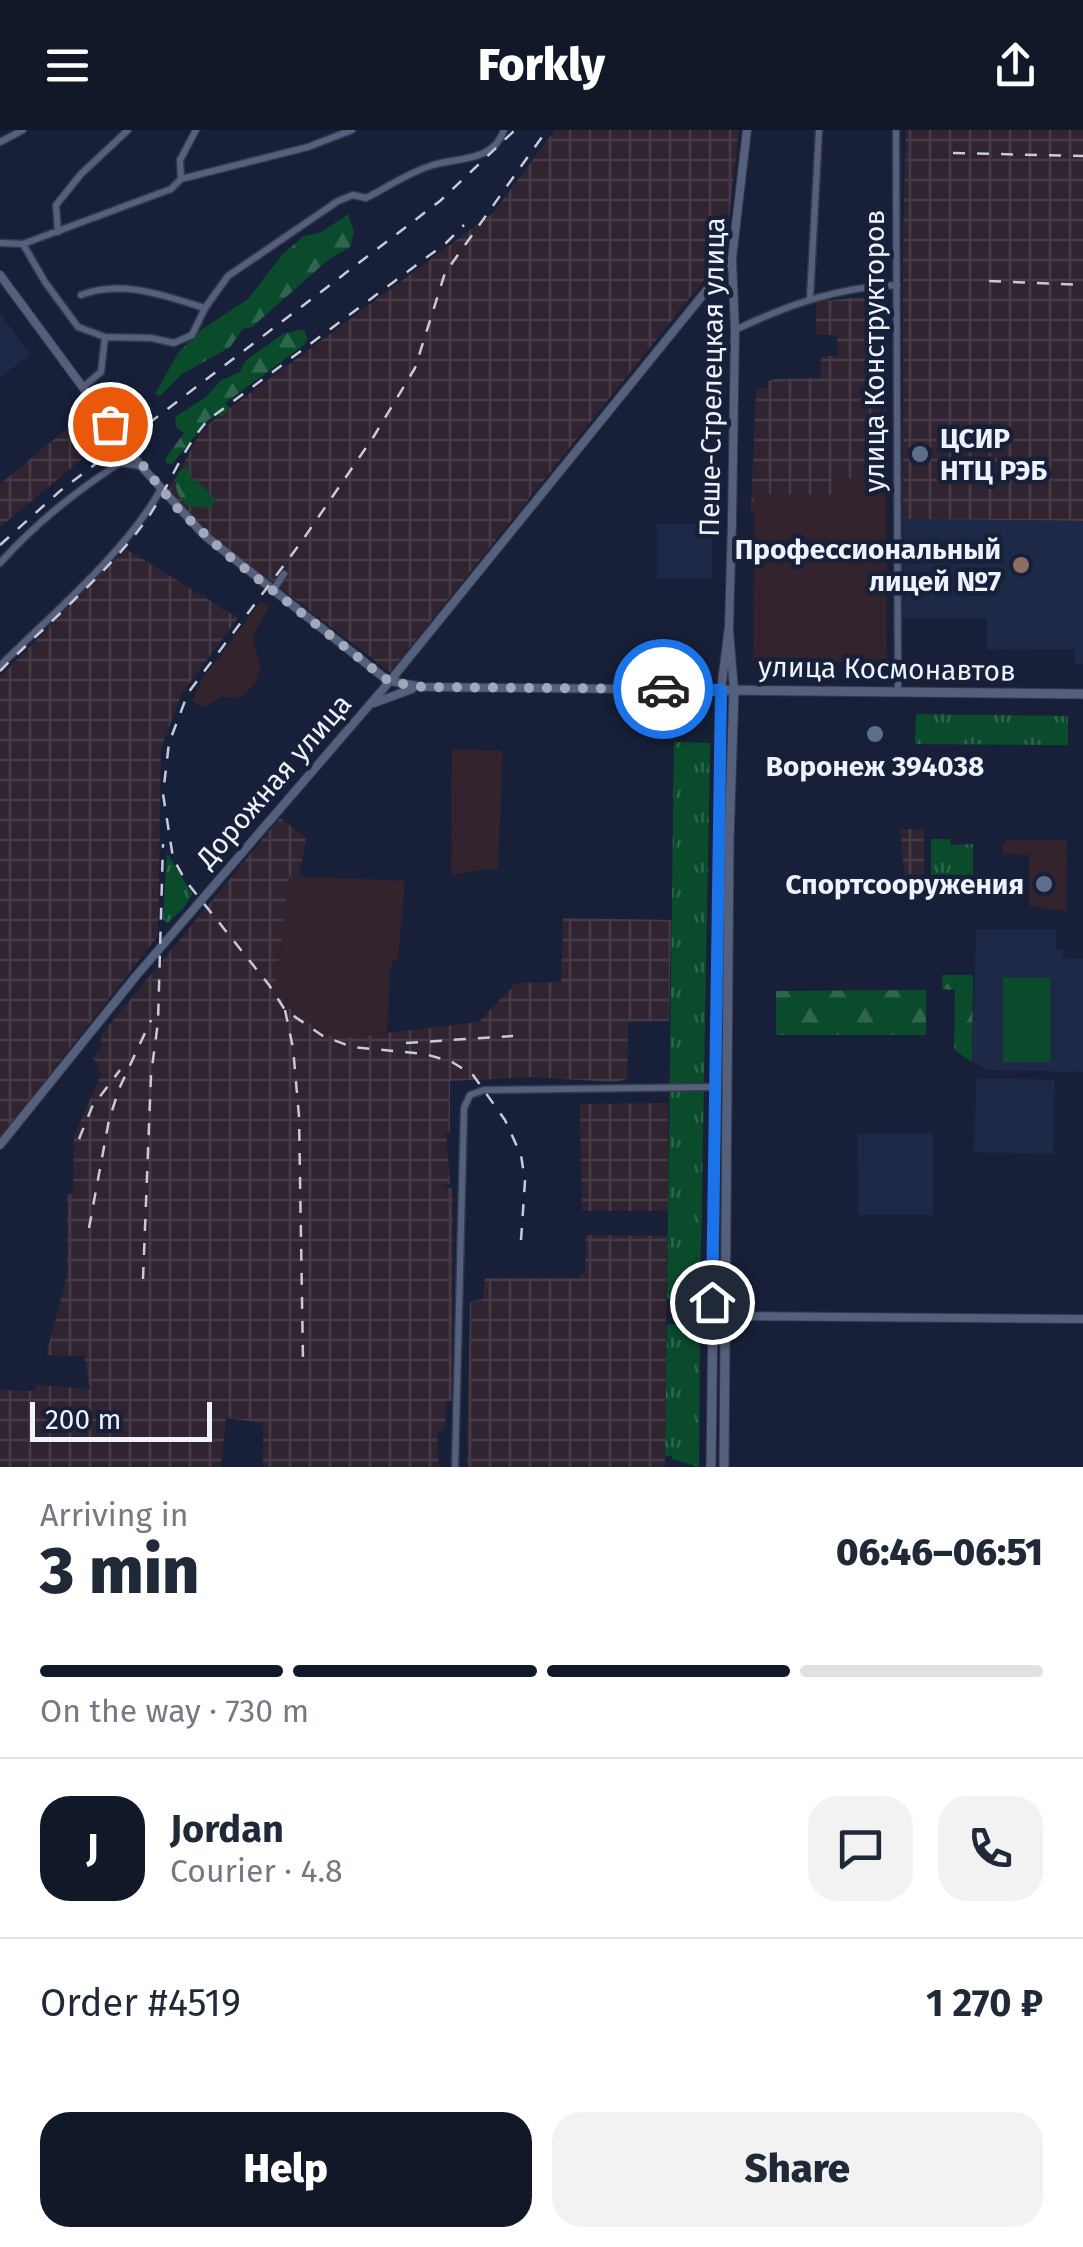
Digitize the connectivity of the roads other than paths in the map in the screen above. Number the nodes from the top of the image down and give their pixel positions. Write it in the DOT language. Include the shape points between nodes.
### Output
graph roads {
  1 [pos="23,130"];
  2 [pos="128,130"];
  3 [pos="196,130"];
  4 [pos="352,130"];
  5 [pos="504,130"];
  6 [pos="747,130"];
  7 [pos="819,130"];
  8 [pos="896,130"];
  9 [pos="0,142"];
  10 [pos="181,179"];
  11 [pos="58,232"];
  12 [pos="1,243"];
  13 [pos="23,244"];
  14 [pos="732,259"];
  15 [pos="0,276"];
  16 [pos="896,285"];
  17 [pos="82,295"];
  18 [pos="810,298"];
  19 [pos="205,308"];
  20 [pos="735,330"];
  21 [pos="105,337"];
  22 [pos="83,387"];
  23 [pos="142,466"];
  24 [pos="161,489"];
  25 [pos="0,564"];
  26 [pos="284,574"];
  27 [pos="272,591"];
  28 [pos="729,626"];
  29 [pos="0,666"];
  30 [pos="390,682"];
  31 [pos="423,687"];
  32 [pos="721,690"];
  33 [pos="734,690"];
  34 [pos="898,693"];
  35 [pos="1083,694"];
  36 [pos="370,705"];
  37 [pos="714,1086"];
  38 [pos="0,1144"];
  39 [pos="724,1316"];
  40 [pos="1083,1319"];
  41 [pos="456,1467"];
  42 [pos="711,1467"];
  43 [pos="724,1467"];
  1 -- 9 [label="street"];
  2 -- 11 [label="street" via="56,205"];
  3 -- 10 [label="street" via="180,160"];
  4 -- 10 [label="street"];
  5 -- 19 [label="street" via="488,152 431,165 366,198 338,201 228,276"];
  6 -- 14 [label="street, Пеше-Стрелецкая улица"];
  7 -- 18 [label="street"];
  8 -- 16 [label="street, улица Конструкторов"];
  10 -- 11 [label="street" via="171,189"];
  11 -- 13 [label="street"];
  12 -- 13 [label="street"];
  13 -- 21 [label="street" via="78,326"];
  14 -- 20 [label="street, Пеше-Стрелецкая улица"];
  14 -- 30 [label="street, Дорожная улица"];
  15 -- 22 [label="street"];
  16 -- 18 [label="street"];
  16 -- 34 [label="street, улица Конструкторов"];
  17 -- 19 [label="street" via="108,286"];
  18 -- 20 [label="street"];
  19 -- 21 [label="street" via="192,335 174,343"];
  20 -- 28 [label="street, Пеше-Стрелецкая улица"];
  21 -- 22 [label="street" via="101,372"];
  22 -- 23 [label="street"];
  23 -- 24 [label="street"];
  23 -- 25 [label="street" via="120,463 72,494"];
  24 -- 27 [label="street"];
  24 -- 29 [label="street" via="116,550"];
  26 -- 27 [label="street"];
  27 -- 30 [label="street"];
  28 -- 32 [label="street, Пеше-Стрелецкая улица"];
  28 -- 33 [label="street, Пеше-Стрелецкая улица"];
  30 -- 31 [label="street, улица Космонавтов"];
  30 -- 36 [label="street, Дорожная улица"];
  31 -- 32 [label="street, улица Космонавтов"];
  31 -- 36 [label="street"];
  32 -- 33 [label="main road, улица Космонавтов"];
  32 -- 37 [label="main road, Пеше-Стрелецкая улица"];
  33 -- 34 [label="main road, улица Космонавтов"];
  33 -- 39 [label="main road, Пеше-Стрелецкая улица"];
  34 -- 35 [label="main road, улица Космонавтов"];
  36 -- 38 [label="street, Дорожная улица"];
  37 -- 41 [label="street" via="470,1095 464,1108"];
  37 -- 42 [label="main road, Пеше-Стрелецкая улица"];
  39 -- 40 [label="street"];
  39 -- 43 [label="main road, Пеше-Стрелецкая улица"];
}
